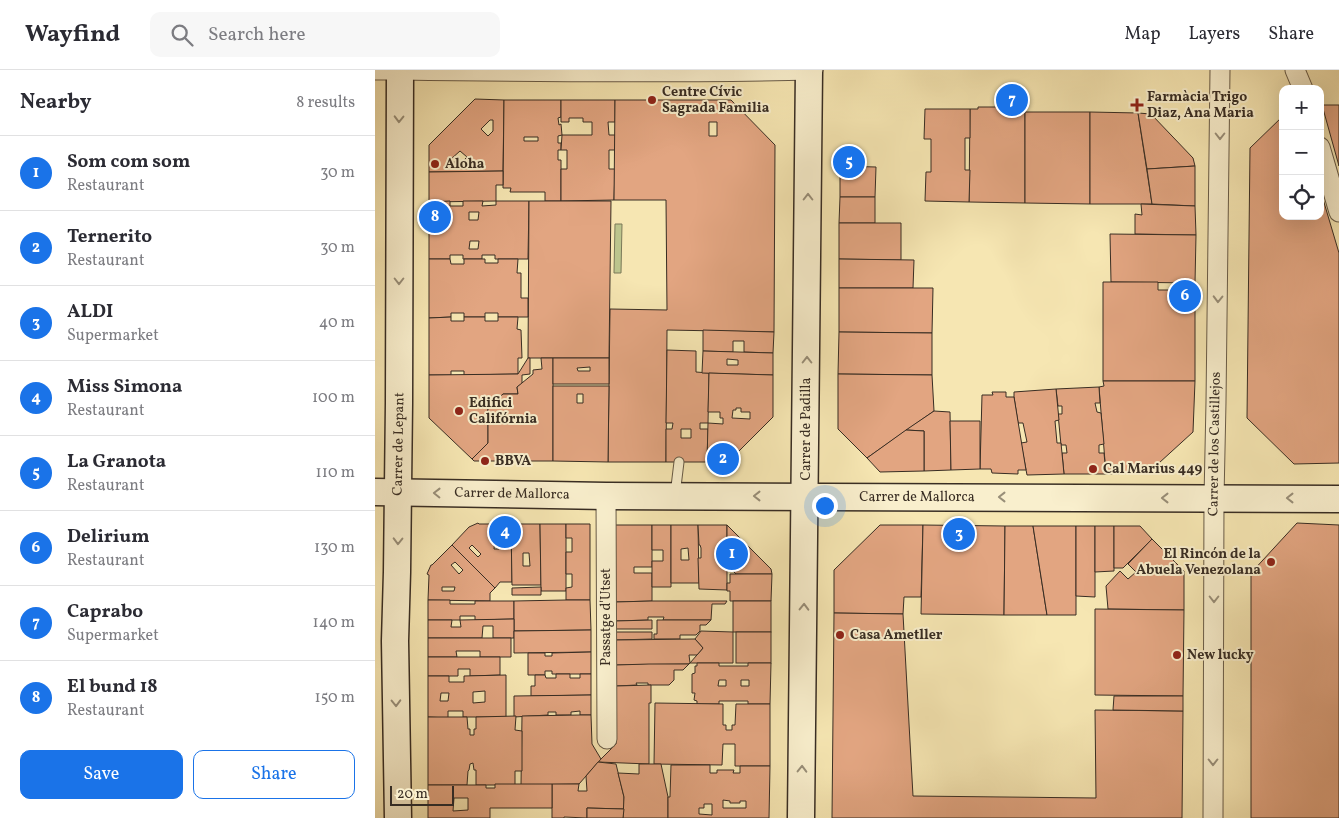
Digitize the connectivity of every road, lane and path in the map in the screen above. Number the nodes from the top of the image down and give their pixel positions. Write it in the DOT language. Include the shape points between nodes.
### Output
graph roads {
  1 [pos="375,70"];
  2 [pos="400,70"];
  3 [pos="809,70"];
  4 [pos="813,70"];
  5 [pos="1220,70"];
  6 [pos="1295,70"];
  7 [pos="1301,85"];
  8 [pos="1324,161"];
  9 [pos="1339,212"];
  10 [pos="679,462"];
  11 [pos="387,492"];
  12 [pos="675,495"];
  13 [pos="605,496"];
  14 [pos="805,496"];
  15 [pos="1214,498"];
  16 [pos="1339,498"];
  17 [pos="607,739"];
  18 [pos="398,818"];
  19 [pos="801,818"];
  20 [pos="1213,818"];
  1 -- 2 [label="street"];
  2 -- 3 [label="street"];
  2 -- 11 [label="main road, Carrer de Lepant, one-way"];
  3 -- 4 [label="street"];
  14 -- 3 [label="main road, Carrer de Padilla, one-way"];
  5 -- 15 [label="street, Carrer de los Castillejos, one-way"];
  6 -- 7 [label="street"];
  8 -- 9 [label="street"];
  10 -- 12 [label="lane"];
  13 -- 11 [label="main road, Carrer de Mallorca, one-way" via="541,490"];
  11 -- 18 [label="main road, Carrer de Lepant, one-way" via="395,640"];
  12 -- 13 [label="main road, Carrer de Mallorca"];
  14 -- 12 [label="main road, Carrer de Mallorca, one-way"];
  13 -- 17 [label="street, Passatge d'Utset"];
  15 -- 14 [label="main road, Carrer de Mallorca, one-way"];
  19 -- 14 [label="main road, Carrer de Padilla, one-way"];
  16 -- 15 [label="main road, Carrer de Mallorca, one-way"];
  15 -- 20 [label="street, Carrer de los Castillejos, one-way"];
}
